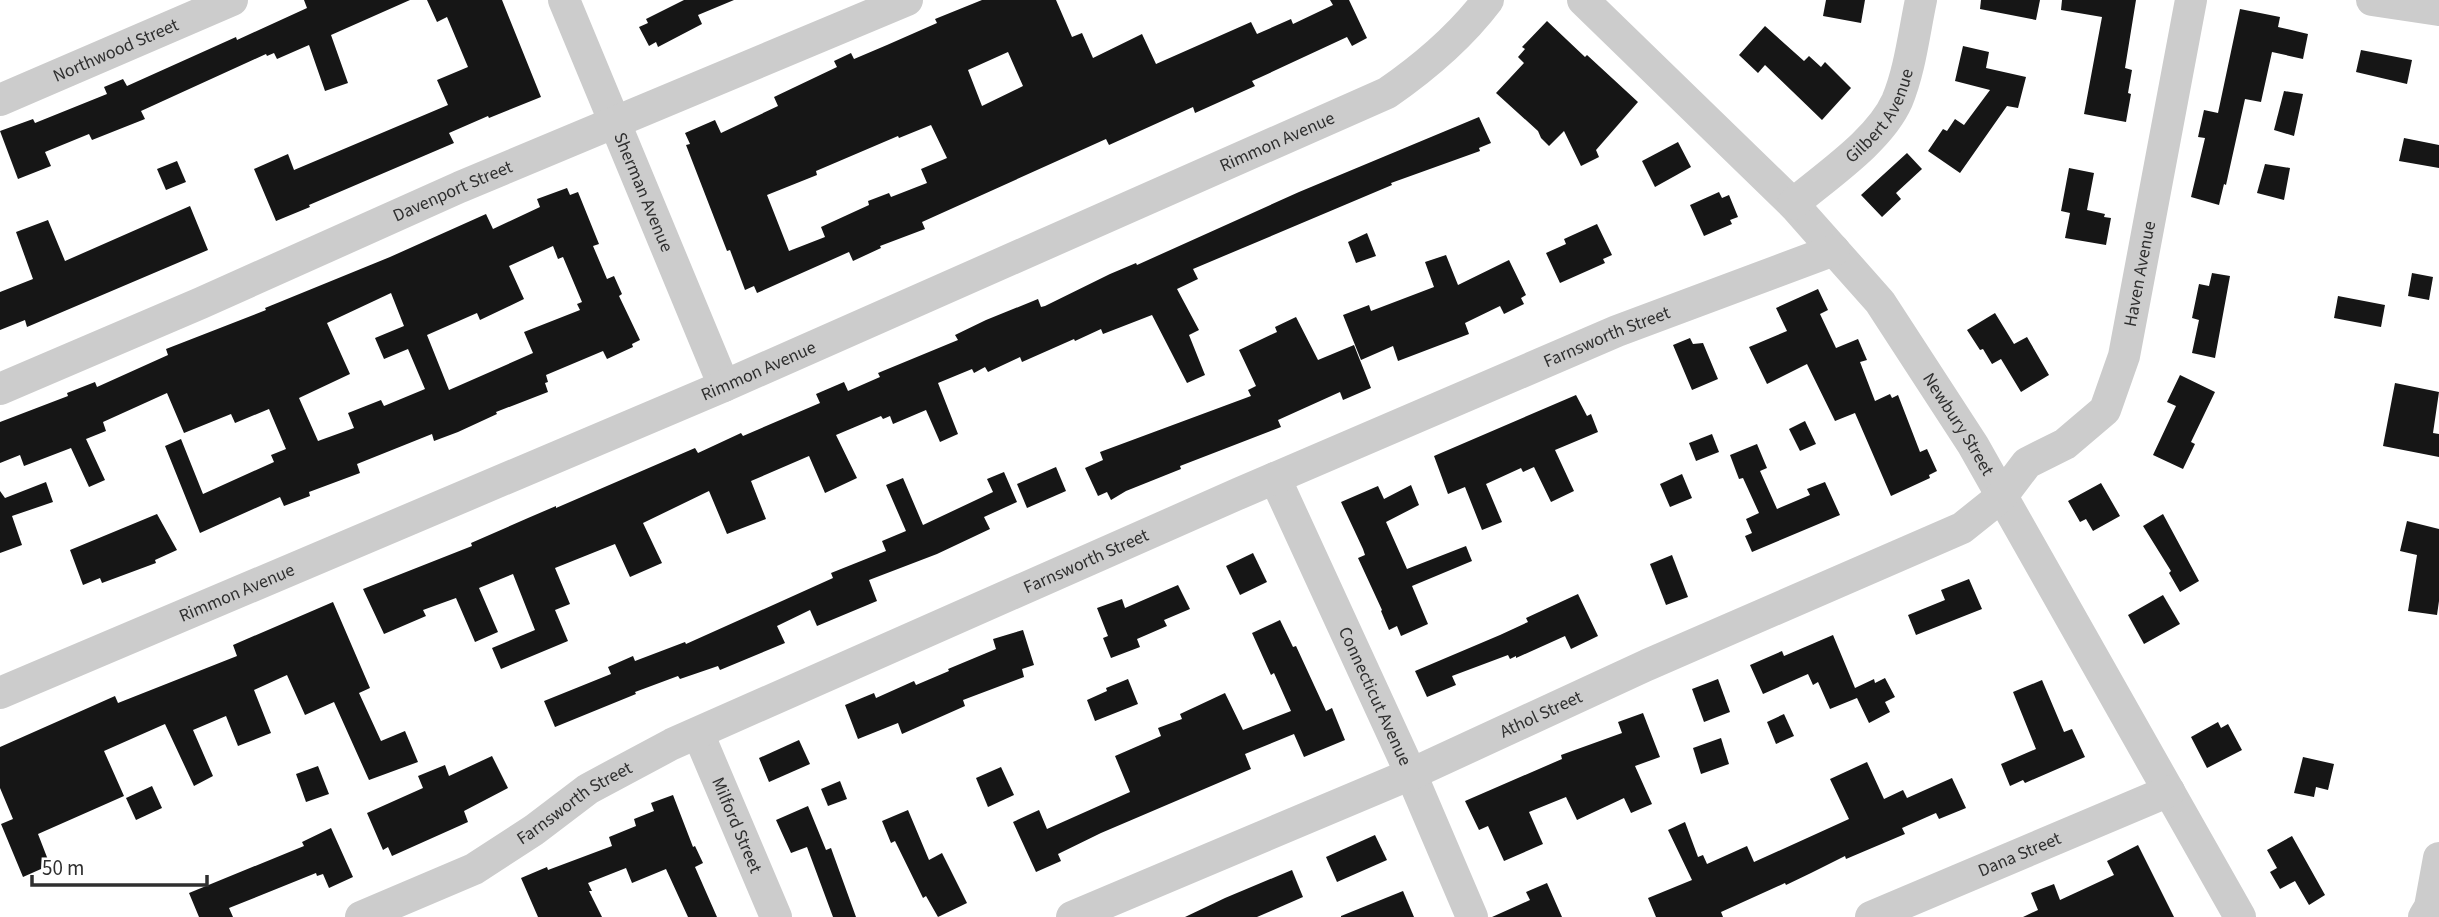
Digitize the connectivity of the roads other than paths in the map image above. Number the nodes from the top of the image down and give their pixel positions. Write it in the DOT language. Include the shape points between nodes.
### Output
graph roads {
  1 [pos="232,0"];
  2 [pos="564,0"];
  3 [pos="907,0"];
  4 [pos="1488,0"];
  5 [pos="1583,0"];
  6 [pos="1921,0"];
  7 [pos="2191,0"];
  8 [pos="2372,0"];
  9 [pos="2439,10"];
  10 [pos="0,100"];
  11 [pos="615,124"];
  12 [pos="1793,204"];
  13 [pos="1834,250"];
  14 [pos="724,386"];
  15 [pos="0,389"];
  16 [pos="1275,478"];
  17 [pos="2001,496"];
  18 [pos="0,693"];
  19 [pos="698,733"];
  20 [pos="1411,774"];
  21 [pos="2169,791"];
  22 [pos="2439,858"];
  23 [pos="361,917"];
  24 [pos="776,917"];
  25 [pos="1072,917"];
  26 [pos="1472,917"];
  27 [pos="1871,917"];
  28 [pos="2240,917"];
  29 [pos="2424,917"];
  1 -- 10 [label="street, Northwood Street"];
  2 -- 11 [label="street, Sherman Avenue"];
  3 -- 11 [label="street, Davenport Street"];
  4 -- 14 [label="street, Rimmon Avenue" via="1425,67 1387,93"];
  5 -- 12 [label="street, Newbury Street"];
  6 -- 12 [label="street, Gilbert Avenue" via="1896,103 1870,138"];
  7 -- 17 [label="street, Haven Avenue" via="2124,356 2105,410 2065,443 2027,463"];
  8 -- 9 [label="street"];
  11 -- 14 [label="street, Sherman Avenue"];
  11 -- 15 [label="street, Davenport Street"];
  12 -- 13 [label="street, Newbury Street"];
  13 -- 16 [label="street, Farnsworth Street" via="1617,331"];
  13 -- 17 [label="street, Newbury Street" via="1880,302"];
  14 -- 18 [label="street, Rimmon Avenue"];
  16 -- 19 [label="street, Farnsworth Street"];
  16 -- 20 [label="street, Connecticut Avenue"];
  17 -- 20 [label="street, Athol Street" via="1962,528"];
  17 -- 21 [label="street, Newbury Street"];
  19 -- 23 [label="street, Farnsworth Street" via="588,789 474,869"];
  19 -- 24 [label="street, Milford Street"];
  20 -- 25 [label="street, Athol Street"];
  20 -- 26 [label="street, Connecticut Avenue"];
  21 -- 27 [label="street, Dana Street"];
  21 -- 28 [label="street, Newbury Street"];
  22 -- 29 [label="street"];
}
